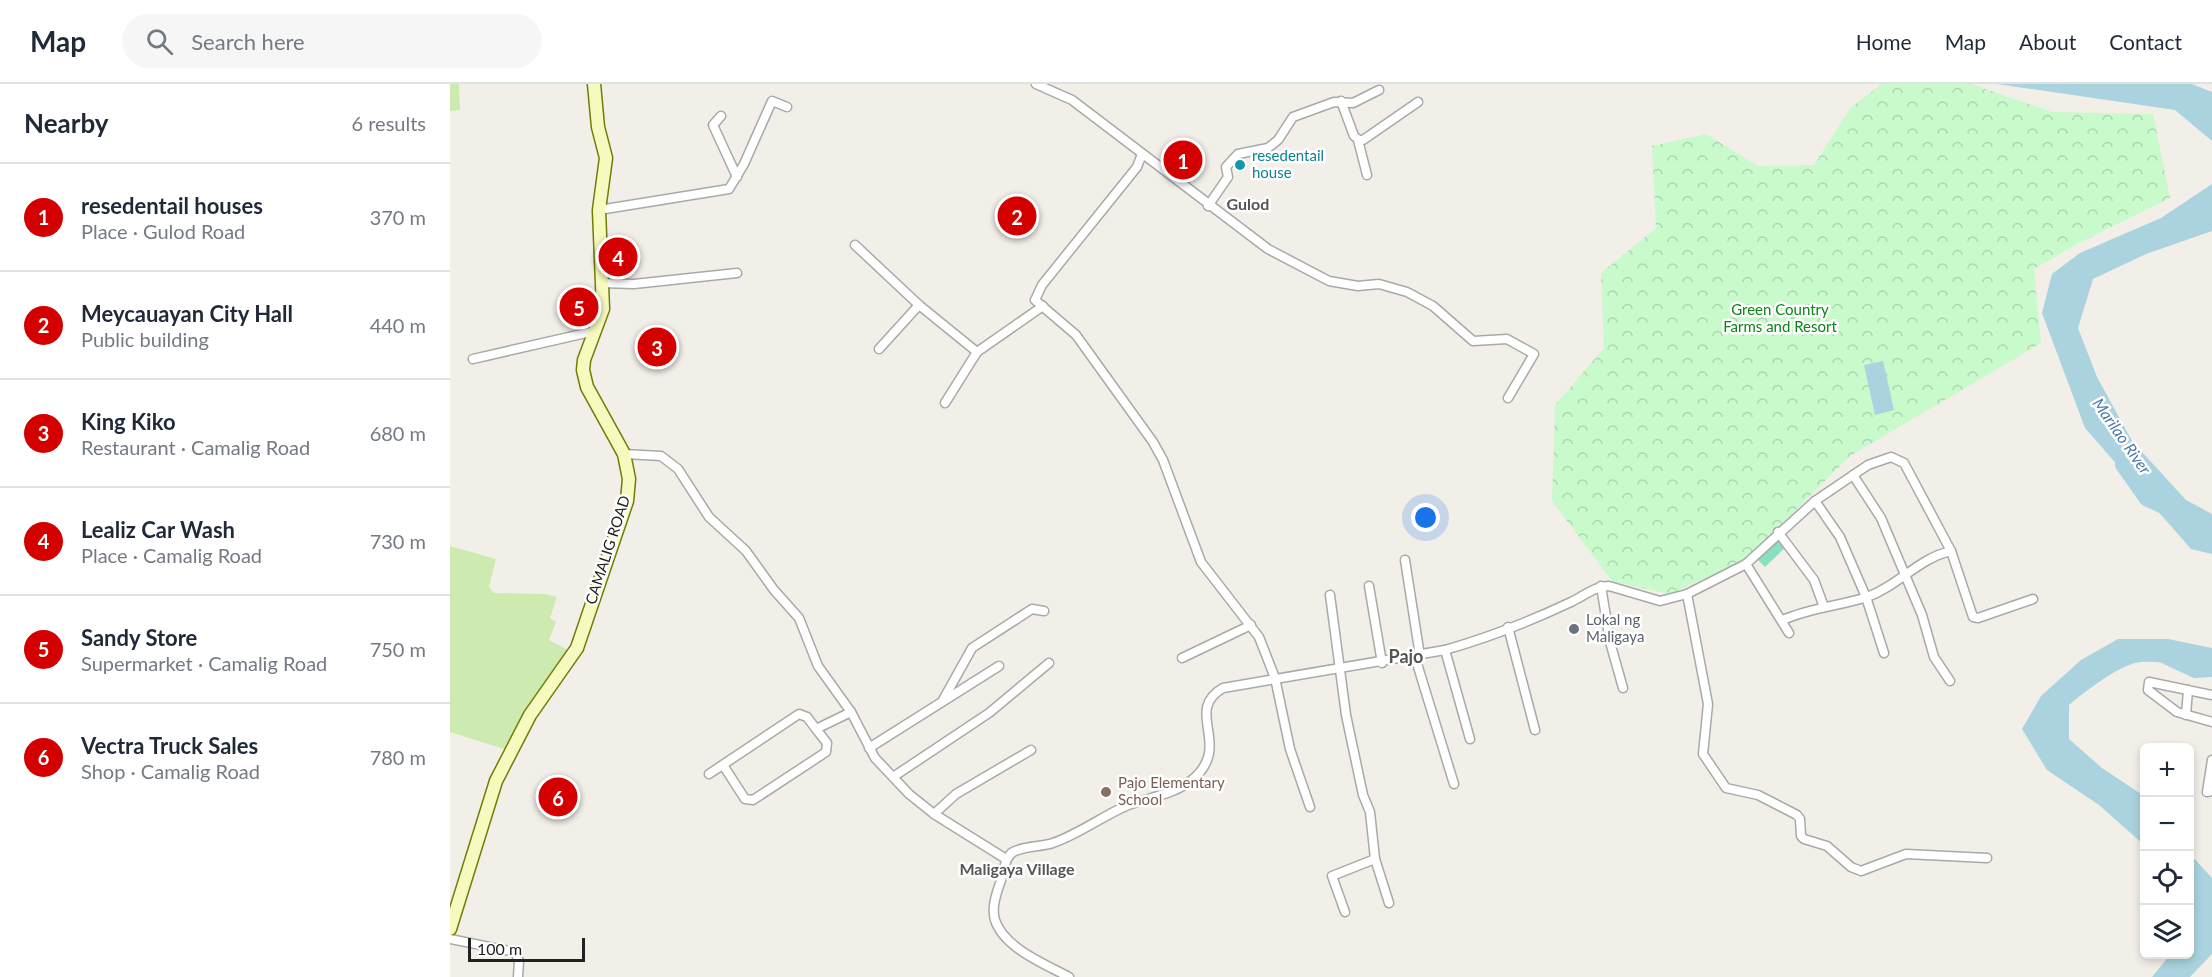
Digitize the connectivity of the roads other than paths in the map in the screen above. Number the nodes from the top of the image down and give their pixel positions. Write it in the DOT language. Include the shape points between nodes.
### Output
graph roads {
  1 [pos="594,84"];
  2 [pos="1036,84"];
  3 [pos="1379,90"];
  4 [pos="1341,101"];
  5 [pos="1418,102"];
  6 [pos="787,107"];
  7 [pos="721,116"];
  8 [pos="1358,140"];
  9 [pos="1142,154"];
  10 [pos="1367,175"];
  11 [pos="737,177"];
  12 [pos="1208,206"];
  13 [pos="599,210"];
  14 [pos="855,245"];
  15 [pos="737,273"];
  16 [pos="601,283"];
  17 [pos="919,305"];
  18 [pos="1043,306"];
  19 [pos="595,331"];
  20 [pos="879,349"];
  21 [pos="977,352"];
  22 [pos="473,359"];
  23 [pos="1508,398"];
  24 [pos="945,403"];
  25 [pos="624,454"];
  26 [pos="1852,475"];
  27 [pos="1815,501"];
  28 [pos="1778,532"];
  29 [pos="1951,551"];
  30 [pos="1405,560"];
  31 [pos="1746,564"];
  32 [pos="1906,576"];
  33 [pos="1369,586"];
  34 [pos="1600,586"];
  35 [pos="1687,594"];
  36 [pos="1330,595"];
  37 [pos="1866,597"];
  38 [pos="2032,599"];
  39 [pos="1824,607"];
  40 [pos="1044,611"];
  41 [pos="1783,620"];
  42 [pos="1251,625"];
  43 [pos="1508,627"];
  44 [pos="1789,633"];
  45 [pos="1444,650"];
  46 [pos="1884,653"];
  47 [pos="1418,656"];
  48 [pos="1182,658"];
  49 [pos="1049,663"];
  50 [pos="1382,663"];
  51 [pos="999,666"];
  52 [pos="1340,670"];
  53 [pos="1275,678"];
  54 [pos="1950,681"];
  55 [pos="1623,688"];
  56 [pos="2188,690"];
  57 [pos="2212,695"];
  58 [pos="943,700"];
  59 [pos="851,712"];
  60 [pos="2186,715"];
  61 [pos="2212,722"];
  62 [pos="816,729"];
  63 [pos="1535,730"];
  64 [pos="1470,739"];
  65 [pos="868,748"];
  66 [pos="1031,750"];
  67 [pos="2212,760"];
  68 [pos="723,765"];
  69 [pos="709,774"];
  70 [pos="893,777"];
  71 [pos="1454,784"];
  72 [pos="2212,792"];
  73 [pos="1310,807"];
  74 [pos="934,814"];
  75 [pos="1987,858"];
  76 [pos="1006,859"];
  77 [pos="1374,859"];
  78 [pos="1389,903"];
  79 [pos="1345,912"];
  80 [pos="450,929"];
  81 [pos="450,939"];
  82 [pos="518,977"];
  83 [pos="1069,977"];
  1 -- 13 [label="main road, CAMALIG ROAD" via="606,158"];
  2 -- 9 [label="street" via="1072,100"];
  3 -- 4 [label="street" via="1353,103"];
  4 -- 8 [label="street"];
  4 -- 12 [label="street" via="1293,117 1268,148 1243,152 1232,159 1226,167 1227,179"];
  5 -- 8 [label="street" via="1364,140"];
  6 -- 11 [label="street" via="772,101"];
  7 -- 11 [label="street" via="713,125"];
  8 -- 10 [label="street"];
  9 -- 12 [label="street"];
  9 -- 18 [label="street" via="1137,167 1042,285 1035,300"];
  11 -- 13 [label="street" via="722,192"];
  12 -- 23 [label="street" via="1311,274 1329,281 1358,286 1379,284 1407,291 1433,306 1473,341 1508,339 1534,354"];
  13 -- 16 [label="main road, CAMALIG ROAD"];
  14 -- 17 [label="street"];
  15 -- 16 [label="street" via="634,284"];
  16 -- 19 [label="main road, CAMALIG ROAD" via="603,309"];
  17 -- 20 [label="street"];
  17 -- 21 [label="street"];
  18 -- 21 [label="street"];
  18 -- 42 [label="street" via="1076,335 1153,442 1201,562"];
  19 -- 22 [label="street"];
  19 -- 25 [label="main road, CAMALIG ROAD" via="584,360 584,378"];
  21 -- 24 [label="street"];
  25 -- 59 [label="street" via="661,456 678,469 709,517 746,551 799,618 818,666"];
  25 -- 80 [label="main road, CAMALIG ROAD" via="629,479 627,501 580,639 522,728 496,781"];
  26 -- 27 [label="street"];
  26 -- 29 [label="street" via="1876,460 1891,457 1904,463"];
  26 -- 32 [label="street" via="1881,518"];
  27 -- 28 [label="street"];
  27 -- 37 [label="street" via="1840,537"];
  28 -- 31 [label="street"];
  28 -- 39 [label="street" via="1814,580"];
  29 -- 32 [label="street" via="1930,558"];
  29 -- 38 [label="street" via="1973,617"];
  30 -- 47 [label="street"];
  31 -- 35 [label="street"];
  31 -- 41 [label="street"];
  32 -- 37 [label="street"];
  32 -- 54 [label="street" via="1934,657"];
  33 -- 50 [label="street"];
  34 -- 35 [label="street" via="1660,601"];
  34 -- 43 [label="street" via="1572,602"];
  34 -- 55 [label="street"];
  35 -- 75 [label="street" via="1708,704 1703,754 1722,785 1758,795 1797,815 1801,837 1827,846 1857,870 1867,871 1898,856 1913,854"];
  36 -- 52 [label="street"];
  37 -- 39 [label="street"];
  37 -- 46 [label="street"];
  39 -- 41 [label="street"];
  40 -- 58 [label="street" via="1032,609 972,648"];
  41 -- 44 [label="street"];
  42 -- 48 [label="street"];
  42 -- 53 [label="street"];
  43 -- 45 [label="street"];
  43 -- 63 [label="street"];
  45 -- 47 [label="street"];
  45 -- 64 [label="street"];
  47 -- 50 [label="street"];
  47 -- 71 [label="street"];
  49 -- 70 [label="street" via="989,713"];
  50 -- 52 [label="street"];
  51 -- 58 [label="street"];
  52 -- 53 [label="street"];
  52 -- 77 [label="street" via="1354,758 1370,812"];
  53 -- 73 [label="street" via="1290,749"];
  53 -- 76 [label="street" via="1223,688 1207,703 1204,710 1212,740 1206,761 1200,772 1181,788 1126,807 1053,843 1014,852"];
  56 -- 57 [label="street"];
  56 -- 60 [label="street"];
  56 -- 60 [label="street" via="2148,682 2148,690"];
  58 -- 65 [label="street"];
  59 -- 62 [label="street"];
  59 -- 65 [label="street"];
  60 -- 61 [label="street"];
  62 -- 68 [label="street" via="807,717 799,714"];
  62 -- 68 [label="street" via="827,743 826,752 753,800 744,799"];
  65 -- 70 [label="street"];
  66 -- 74 [label="street" via="956,794"];
  67 -- 72 [label="street" via="2207,792"];
  68 -- 69 [label="street"];
  70 -- 74 [label="street"];
  74 -- 76 [label="street"];
  76 -- 83 [label="street" via="994,906 995,920 1005,937"];
  77 -- 78 [label="street"];
  77 -- 79 [label="street" via="1332,876"];
  81 -- 82 [label="street" via="515,952"];
}
